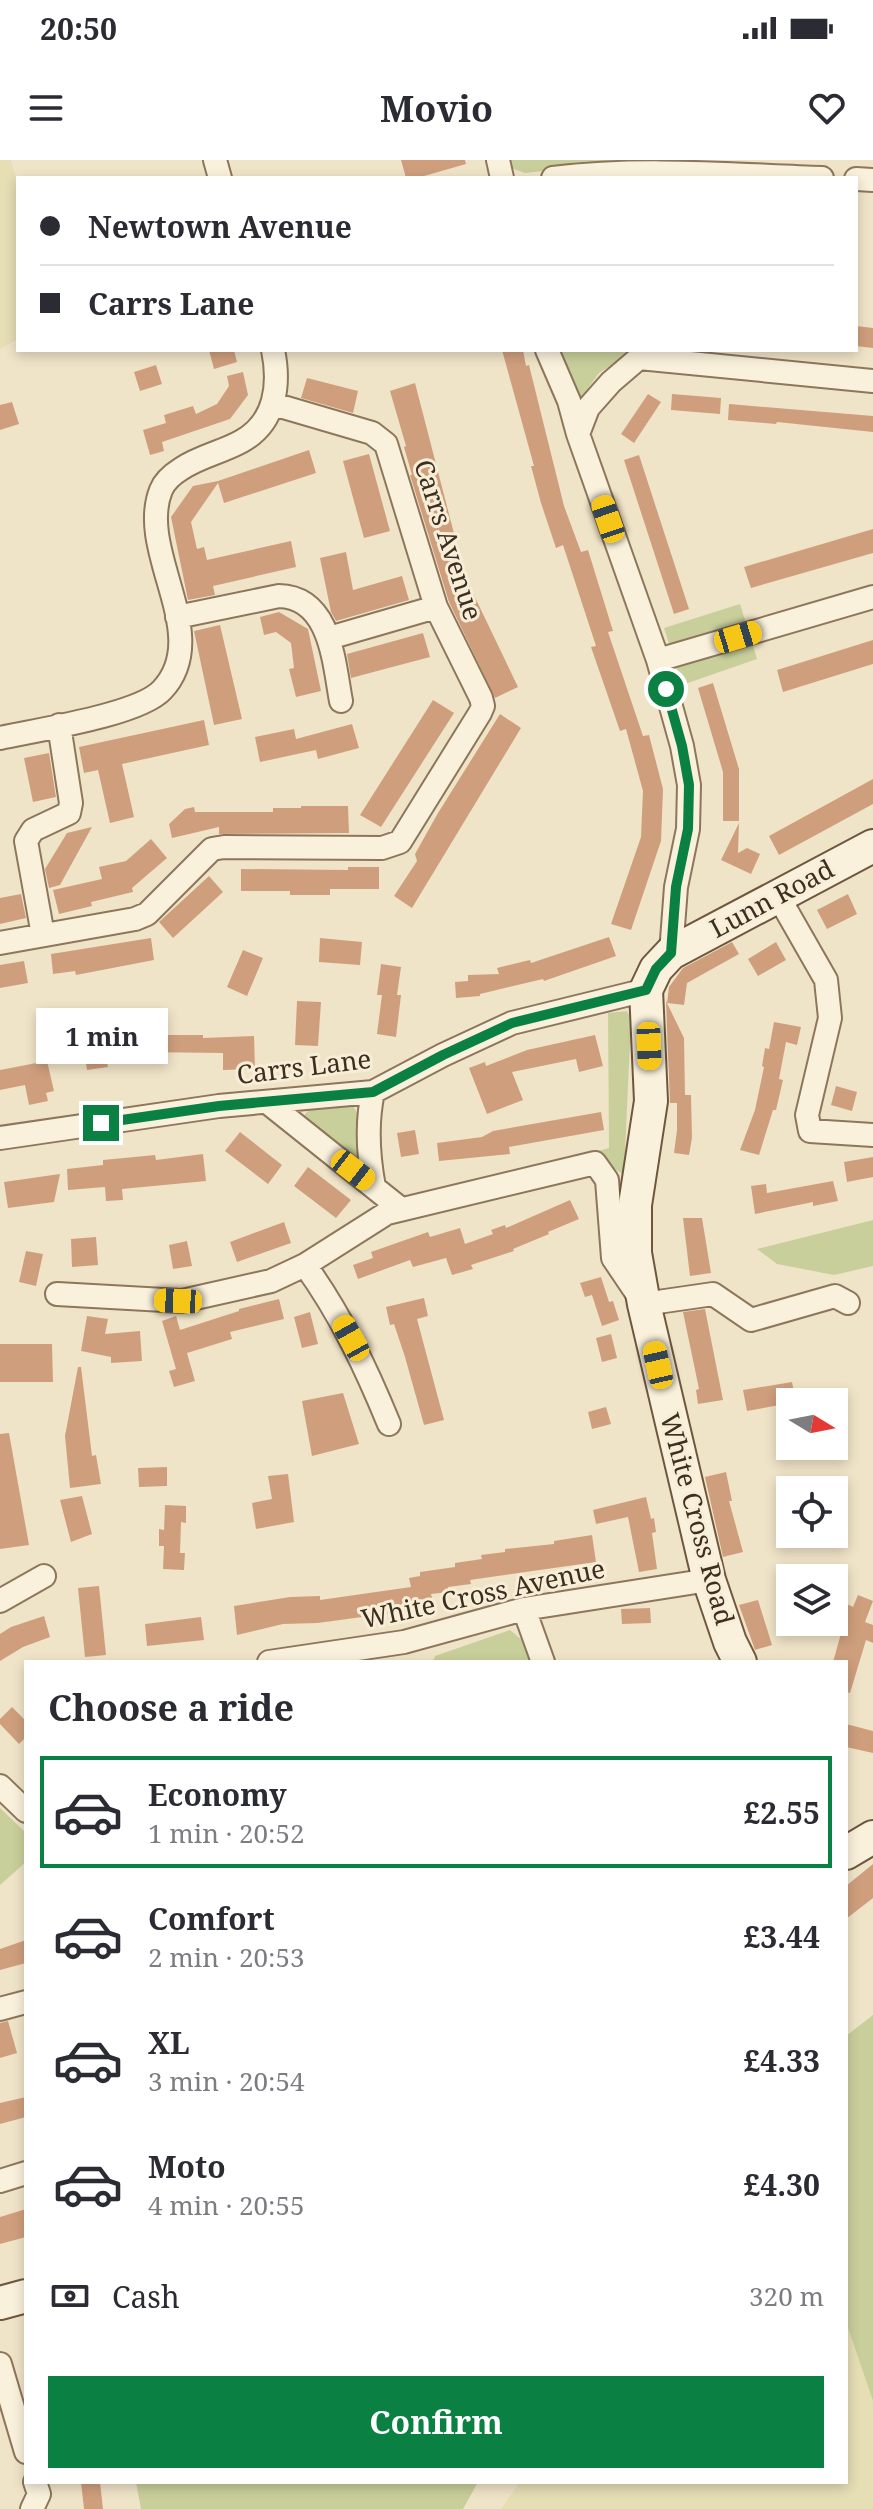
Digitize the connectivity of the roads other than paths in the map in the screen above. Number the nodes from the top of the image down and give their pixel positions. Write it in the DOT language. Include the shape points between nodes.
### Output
graph roads {
  1 [pos="670,166"];
  2 [pos="568,176"];
  3 [pos="797,176"];
  4 [pos="273,352"];
  5 [pos="548,352"];
  6 [pos="638,354"];
  7 [pos="873,381"];
  8 [pos="273,404"];
  9 [pos="578,434"];
  10 [pos="873,597"];
  11 [pos="436,607"];
  12 [pos="177,617"];
  13 [pos="329,638"];
  14 [pos="658,660"];
  15 [pos="341,701"];
  16 [pos="59,725"];
  17 [pos="0,738"];
  18 [pos="873,846"];
  19 [pos="778,896"];
  20 [pos="43,935"];
  21 [pos="0,943"];
  22 [pos="671,953"];
  23 [pos="646,990"];
  24 [pos="373,1092"];
  25 [pos="267,1102"];
  26 [pos="873,1135"];
  27 [pos="0,1138"];
  28 [pos="374,1187"];
  29 [pos="401,1209"];
  30 [pos="305,1265"];
  31 [pos="57,1294"];
  32 [pos="848,1303"];
  33 [pos="644,1304"];
  34 [pos="389,1424"];
  35 [pos="44,1576"];
  36 [pos="709,1580"];
  37 [pos="0,1601"];
  38 [pos="524,1609"];
  39 [pos="406,1652"];
  40 [pos="296,1660"];
  41 [pos="542,1660"];
  42 [pos="739,1660"];
  43 [pos="0,1786"];
  44 [pos="24,1809"];
  45 [pos="873,1837"];
  46 [pos="848,1851"];
  47 [pos="24,2003"];
  48 [pos="0,2009"];
  49 [pos="24,2174"];
  50 [pos="0,2181"];
  51 [pos="24,2297"];
  52 [pos="0,2303"];
  53 [pos="0,2364"];
  54 [pos="24,2445"];
  55 [pos="36,2484"];
  56 [pos="32,2509"];
  1 -- 2 [label="street"];
  1 -- 3 [label="street"];
  4 -- 8 [label="street"];
  5 -- 9 [label="street"];
  6 -- 7 [label="street"];
  6 -- 9 [label="street" via="588,408"];
  8 -- 11 [label="street, Carrs Avenue" via="372,433 386,444"];
  8 -- 12 [label="street" via="260,427 244,440 192,462 161,489 155,522"];
  9 -- 14 [label="street"];
  10 -- 14 [label="street"];
  11 -- 13 [label="street"];
  11 -- 20 [label="street, Carrs Avenue" via="483,706 400,842 382,848 212,849 147,914"];
  12 -- 13 [label="street" via="287,596 323,623"];
  12 -- 16 [label="street" via="181,642 164,688 141,704"];
  13 -- 15 [label="street"];
  14 -- 22 [label="street" via="689,785"];
  16 -- 17 [label="street"];
  16 -- 20 [label="street" via="69,813 33,830 26,841"];
  18 -- 19 [label="street, Lunn Road"];
  19 -- 22 [label="street, Lunn Road"];
  19 -- 26 [label="street" via="826,980 830,1018 807,1115 810,1131"];
  20 -- 21 [label="street, Carrs Avenue"];
  22 -- 23 [label="street"];
  23 -- 24 [label="street, Carrs Lane" via="512,1023"];
  23 -- 33 [label="street, White Cross Road" via="651,1101 635,1205 635,1253"];
  24 -- 25 [label="street, Carrs Lane"];
  24 -- 28 [label="street" via="368,1136"];
  25 -- 27 [label="street, Carrs Lane"];
  25 -- 28 [label="street"];
  28 -- 29 [label="street"];
  29 -- 30 [label="street" via="370,1222"];
  29 -- 33 [label="street" via="595,1163 607,1180 613,1258"];
  30 -- 31 [label="street" via="271,1281 182,1301"];
  30 -- 34 [label="street" via="362,1359"];
  32 -- 33 [label="street" via="835,1296 751,1320 713,1294"];
  33 -- 36 [label="street, White Cross Road"];
  35 -- 37 [label="street"];
  36 -- 38 [label="street, White Cross Avenue"];
  36 -- 42 [label="street, White Cross Road"];
  38 -- 39 [label="street, White Cross Avenue"];
  38 -- 41 [label="street"];
  39 -- 40 [label="street, White Cross Avenue"];
  43 -- 44 [label="street"];
  45 -- 46 [label="street"];
  47 -- 48 [label="street"];
  49 -- 50 [label="street"];
  51 -- 52 [label="street"];
  53 -- 54 [label="street"];
  55 -- 56 [label="street" via="39,2494"];
}
